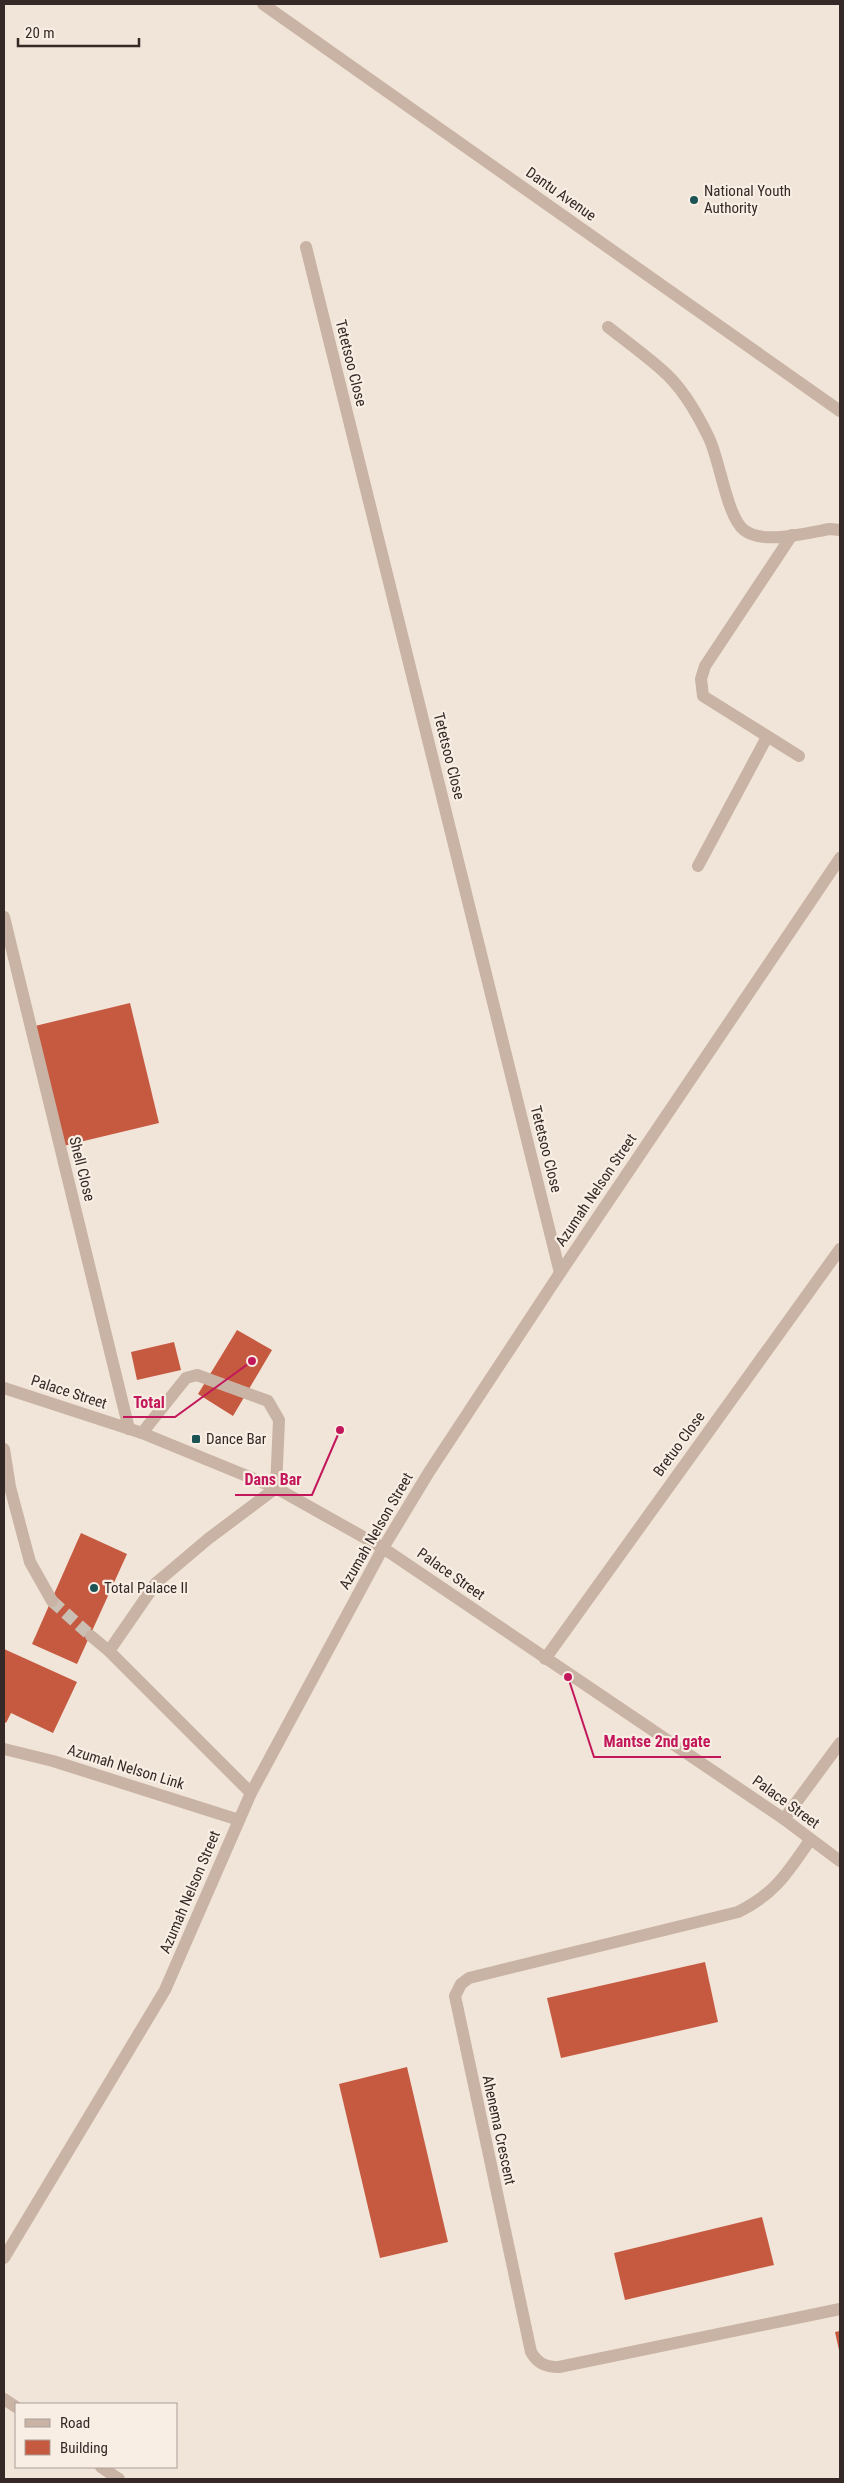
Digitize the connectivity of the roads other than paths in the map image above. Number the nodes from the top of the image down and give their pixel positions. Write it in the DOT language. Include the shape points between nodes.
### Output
graph roads {
  1 [pos="263,4"];
  2 [pos="306,247"];
  3 [pos="608,327"];
  4 [pos="840,411"];
  5 [pos="840,530"];
  6 [pos="792,535"];
  7 [pos="767,737"];
  8 [pos="799,756"];
  9 [pos="840,858"];
  10 [pos="698,866"];
  11 [pos="4,918"];
  12 [pos="840,1249"];
  13 [pos="560,1273"];
  14 [pos="4,1388"];
  15 [pos="129,1429"];
  16 [pos="142,1433"];
  17 [pos="4,1449"];
  18 [pos="276,1488"];
  19 [pos="383,1548"];
  20 [pos="52,1601"];
  21 [pos="91,1636"];
  22 [pos="109,1651"];
  23 [pos="545,1659"];
  24 [pos="840,1743"];
  25 [pos="4,1749"];
  26 [pos="251,1793"];
  27 [pos="784,1819"];
  28 [pos="239,1820"];
  29 [pos="810,1840"];
  30 [pos="840,1861"];
  31 [pos="4,2258"];
  32 [pos="840,2309"];
  33 [pos="4,2398"];
  34 [pos="15,2406"];
  35 [pos="102,2468"];
  36 [pos="118,2479"];
  1 -- 4 [label="street, Dantu Avenue"];
  2 -- 13 [label="street, Tetetsoo Close"];
  3 -- 6 [label="street" via="663,371 691,406 716,455 732,514 744,530 763,537"];
  5 -- 6 [label="street"];
  6 -- 7 [label="street" via="705,666 702,679 703,696"];
  7 -- 8 [label="street"];
  7 -- 10 [label="street"];
  9 -- 13 [label="street, Azumah Nelson Street"];
  11 -- 15 [label="street, Shell Close"];
  12 -- 23 [label="street, Bretuo Close"];
  13 -- 19 [label="street, Azumah Nelson Street"];
  14 -- 15 [label="street, Palace Street"];
  15 -- 16 [label="street, Palace Street"];
  16 -- 18 [label="street, Palace Street"];
  16 -- 18 [label="street" via="186,1378 197,1375 268,1401 279,1420"];
  17 -- 20 [label="street" via="10,1487 30,1562"];
  18 -- 19 [label="street, Palace Street"];
  18 -- 22 [label="street" via="156,1583"];
  19 -- 23 [label="street, Palace Street"];
  19 -- 26 [label="street, Azumah Nelson Street"];
  21 -- 22 [label="street"];
  22 -- 26 [label="street"];
  23 -- 27 [label="street, Palace Street"];
  24 -- 27 [label="street"];
  25 -- 28 [label="street, Azumah Nelson Link" via="53,1761"];
  26 -- 28 [label="street, Azumah Nelson Street"];
  27 -- 29 [label="street, Palace Street"];
  28 -- 31 [label="street, Azumah Nelson Street" via="165,1990"];
  29 -- 30 [label="street, Palace Street"];
  29 -- 32 [label="street, Ahenema Crescent" via="782,1882 767,1896 738,1912 469,1978 461,1984 455,1996 531,2352 536,2360 559,2367"];
  33 -- 34 [label="street"];
  35 -- 36 [label="street"];
}
